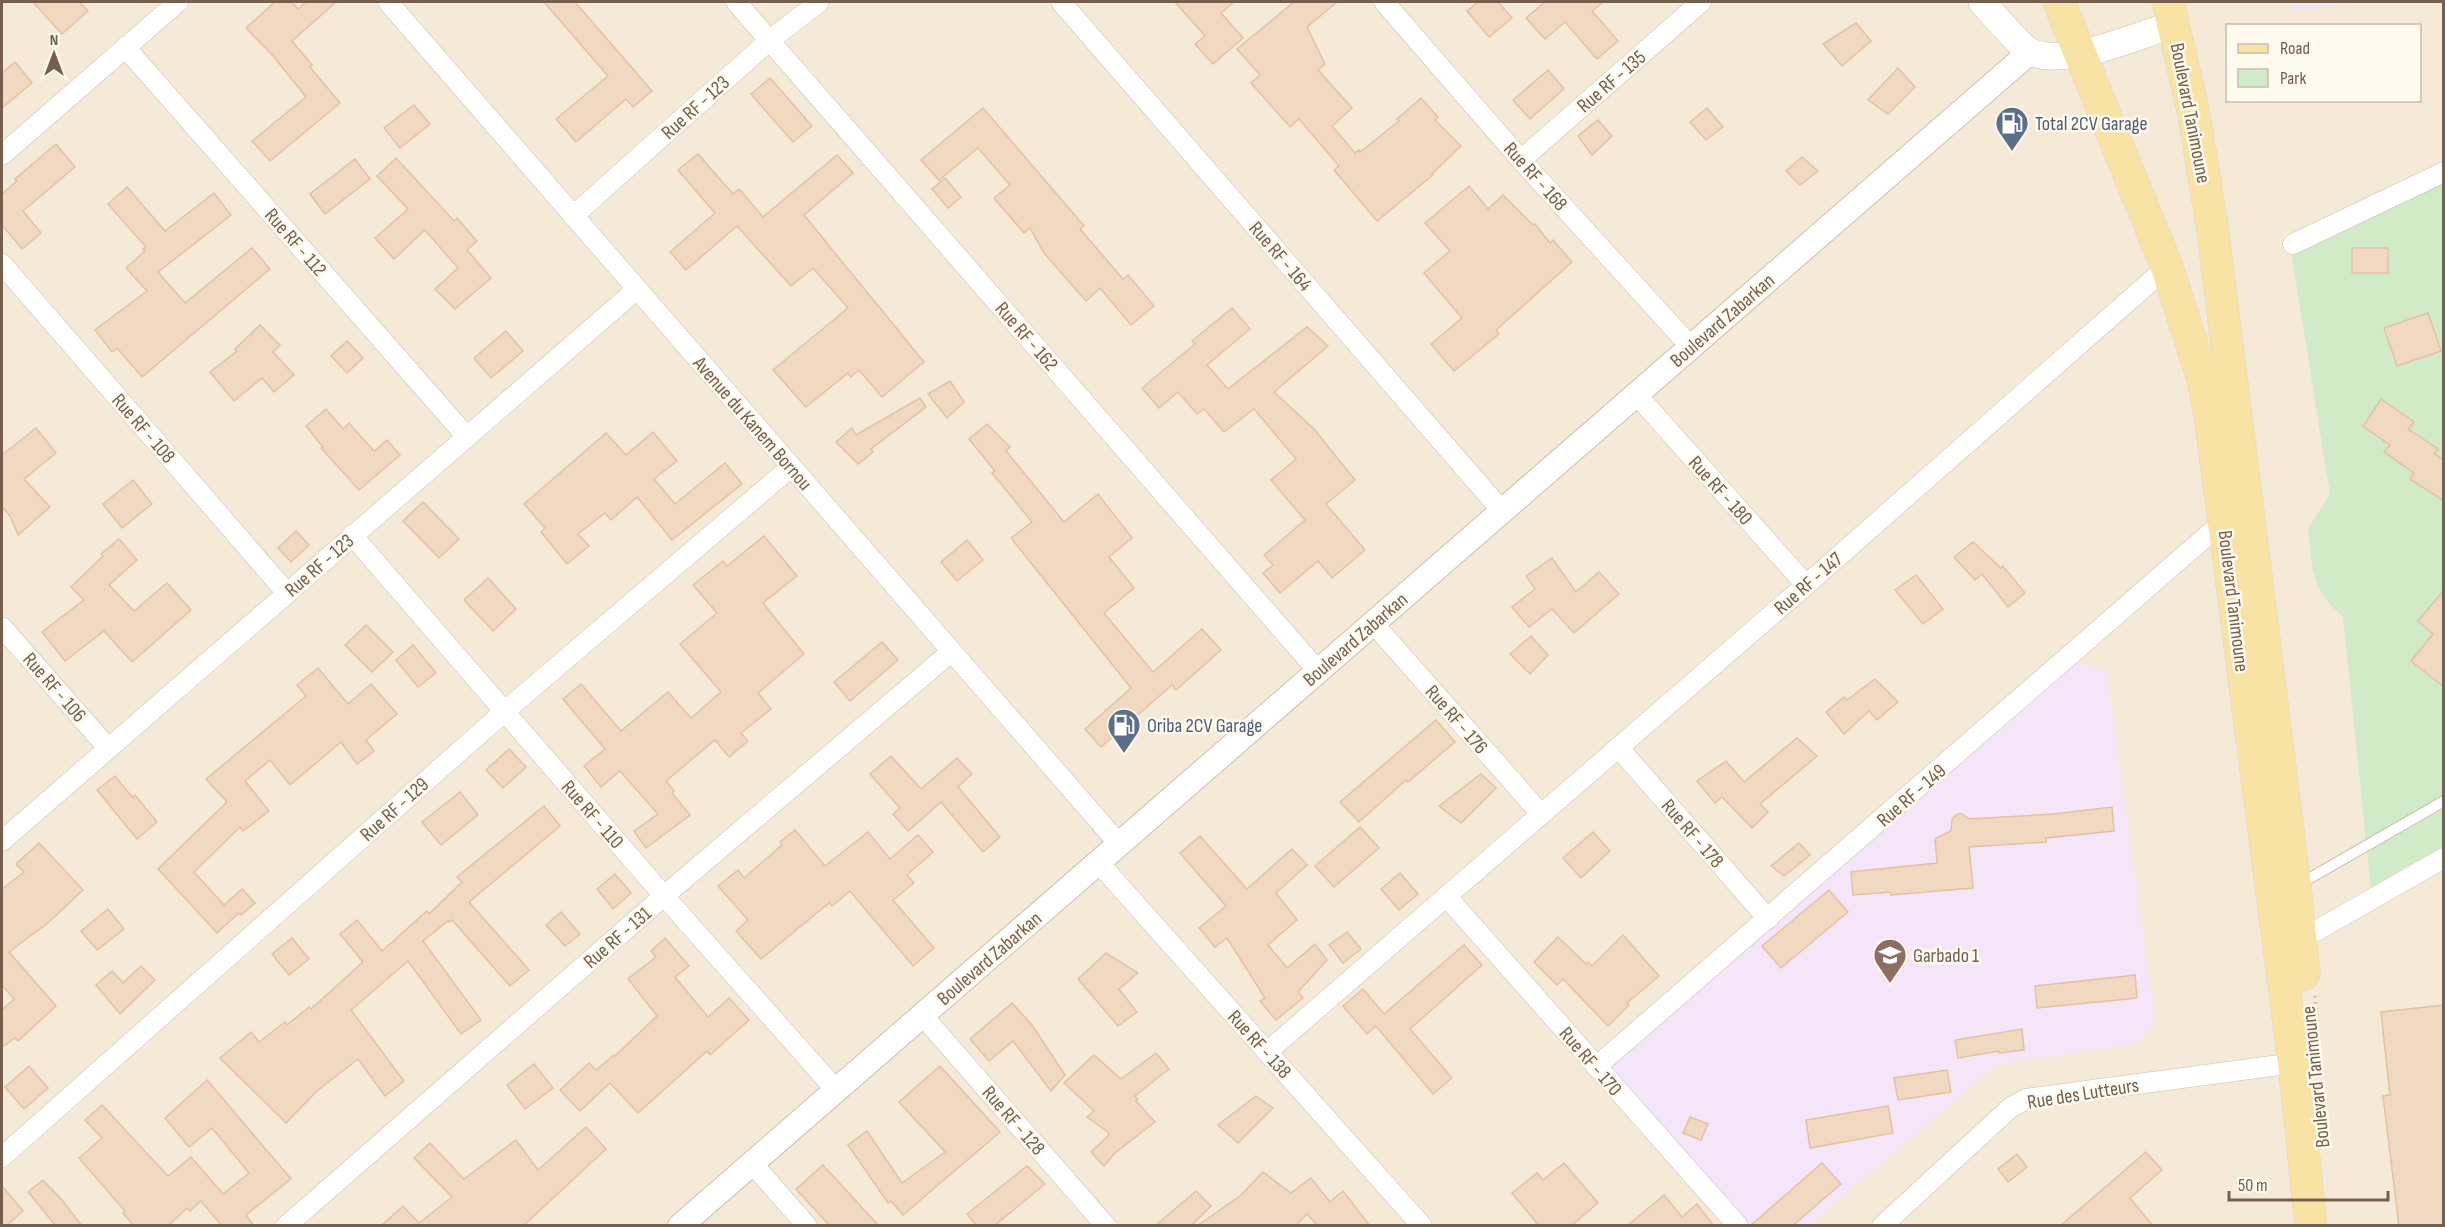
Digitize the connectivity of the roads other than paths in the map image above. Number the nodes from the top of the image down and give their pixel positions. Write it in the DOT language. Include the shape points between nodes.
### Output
graph roads {
  1 [pos="178,2"];
  2 [pos="388,2"];
  3 [pos="736,2"];
  4 [pos="819,2"];
  5 [pos="1060,2"];
  6 [pos="1384,2"];
  7 [pos="1701,2"];
  8 [pos="1982,2"];
  9 [pos="2059,2"];
  10 [pos="2171,13"];
  11 [pos="770,40"];
  12 [pos="125,47"];
  13 [pos="2030,52"];
  14 [pos="2079,54"];
  15 [pos="2,155"];
  16 [pos="1521,160"];
  17 [pos="2444,172"];
  18 [pos="573,216"];
  19 [pos="2293,244"];
  20 [pos="2,264"];
  21 [pos="2167,267"];
  22 [pos="637,289"];
  23 [pos="1691,347"];
  24 [pos="1636,394"];
  25 [pos="467,437"];
  26 [pos="791,467"];
  27 [pos="1502,512"];
  28 [pos="2224,521"];
  29 [pos="352,535"];
  30 [pos="1806,585"];
  31 [pos="287,593"];
  32 [pos="1373,624"];
  33 [pos="2,627"];
  34 [pos="951,651"];
  35 [pos="1318,672"];
  36 [pos="505,711"];
  37 [pos="1618,747"];
  38 [pos="108,748"];
  39 [pos="2444,801"];
  40 [pos="1541,814"];
  41 [pos="2,841"];
  42 [pos="1119,844"];
  43 [pos="2444,858"];
  44 [pos="1098,862"];
  45 [pos="2295,886"];
  46 [pos="664,896"];
  47 [pos="1446,896"];
  48 [pos="1768,919"];
  49 [pos="2300,940"];
  50 [pos="922,1015"];
  51 [pos="1267,1052"];
  52 [pos="2294,1063"];
  53 [pos="1596,1067"];
  54 [pos="836,1090"];
  55 [pos="2,1157"];
  56 [pos="752,1163"];
  57 [pos="2315,1225"];
  58 [pos="286,1226"];
  59 [pos="680,1226"];
  60 [pos="807,1226"];
  61 [pos="1106,1226"];
  62 [pos="1422,1226"];
  63 [pos="1738,1226"];
  64 [pos="1882,1226"];
  1 -- 12 [label="street"];
  2 -- 18 [label="street, Avenue du Kanem Bornou"];
  3 -- 11 [label="street, Rue RF - 162"];
  4 -- 11 [label="street, Rue RF - 123"];
  5 -- 27 [label="street, Rue RF - 164"];
  6 -- 16 [label="street, Rue RF - 168"];
  7 -- 16 [label="street, Rue RF - 135"];
  8 -- 13 [label="main road"];
  9 -- 14 [label="main road, Boulevard Tanimoune"];
  10 -- 14 [label="main road"];
  10 -- 45 [label="main road, Boulevard Tanimoune" via="2194,115 2212,225"];
  11 -- 18 [label="street, Rue RF - 123"];
  11 -- 35 [label="street, Rue RF - 162"];
  12 -- 15 [label="street"];
  12 -- 25 [label="street, Rue RF - 112"];
  13 -- 14 [label="main road"];
  13 -- 23 [label="street, Boulevard Zabarkan"];
  14 -- 21 [label="main road, Boulevard Tanimoune"];
  16 -- 23 [label="street, Rue RF - 168"];
  17 -- 19 [label="street"];
  18 -- 22 [label="street, Avenue du Kanem Bornou"];
  20 -- 31 [label="street, Rue RF - 108"];
  21 -- 28 [label="main road, Boulevard Tanimoune" via="2203,379"];
  21 -- 30 [label="street, Rue RF - 147"];
  22 -- 25 [label="street, Rue RF - 123"];
  22 -- 26 [label="street, Avenue du Kanem Bornou"];
  23 -- 24 [label="street, Boulevard Zabarkan"];
  24 -- 27 [label="street, Boulevard Zabarkan"];
  24 -- 30 [label="street, Rue RF - 180"];
  25 -- 29 [label="street, Rue RF - 123"];
  26 -- 34 [label="street, Avenue du Kanem Bornou"];
  26 -- 36 [label="street, Rue RF - 129"];
  27 -- 32 [label="street, Boulevard Zabarkan"];
  28 -- 48 [label="street, Rue RF - 149"];
  28 -- 52 [label="main road, Boulevard Tanimoune"];
  29 -- 31 [label="street, Rue RF - 123"];
  29 -- 36 [label="street, Rue RF - 110"];
  30 -- 37 [label="street, Rue RF - 147"];
  31 -- 38 [label="street, Rue RF - 123"];
  32 -- 35 [label="street, Boulevard Zabarkan"];
  32 -- 40 [label="street, Rue RF - 176"];
  33 -- 38 [label="street, Rue RF - 106"];
  34 -- 42 [label="street, Avenue du Kanem Bornou"];
  34 -- 46 [label="street, Rue RF - 131"];
  35 -- 42 [label="street, Boulevard Zabarkan"];
  36 -- 46 [label="street, Rue RF - 110"];
  36 -- 55 [label="street, Rue RF - 129"];
  37 -- 40 [label="street, Rue RF - 147"];
  37 -- 48 [label="street, Rue RF - 178"];
  38 -- 41 [label="street, Rue RF - 123"];
  39 -- 45 [label="lane"];
  40 -- 47 [label="street, Rue RF - 147"];
  42 -- 44 [label="street, Boulevard Zabarkan"];
  43 -- 49 [label="street"];
  44 -- 50 [label="street, Boulevard Zabarkan"];
  44 -- 51 [label="street, Rue RF - 138"];
  45 -- 49 [label="main road, Boulevard Tanimoune"];
  46 -- 54 [label="street, Rue RF - 110"];
  46 -- 58 [label="street, Rue RF - 131"];
  47 -- 51 [label="street, Rue RF - 147"];
  47 -- 53 [label="street, Rue RF - 170"];
  48 -- 53 [label="street, Rue RF - 149"];
  49 -- 57 [label="main road, Boulevard Tanimoune"];
  50 -- 54 [label="street, Boulevard Zabarkan"];
  50 -- 61 [label="street, Rue RF - 128"];
  51 -- 62 [label="street, Rue RF - 138"];
  52 -- 57 [label="main road, Boulevard Tanimoune"];
  52 -- 64 [label="street, Rue des Lutteurs" via="2026,1099 2010,1108"];
  53 -- 63 [label="street, Rue RF - 170"];
  54 -- 56 [label="street, Boulevard Zabarkan"];
  56 -- 59 [label="street, Boulevard Zabarkan"];
  56 -- 60 [label="street"];
}
